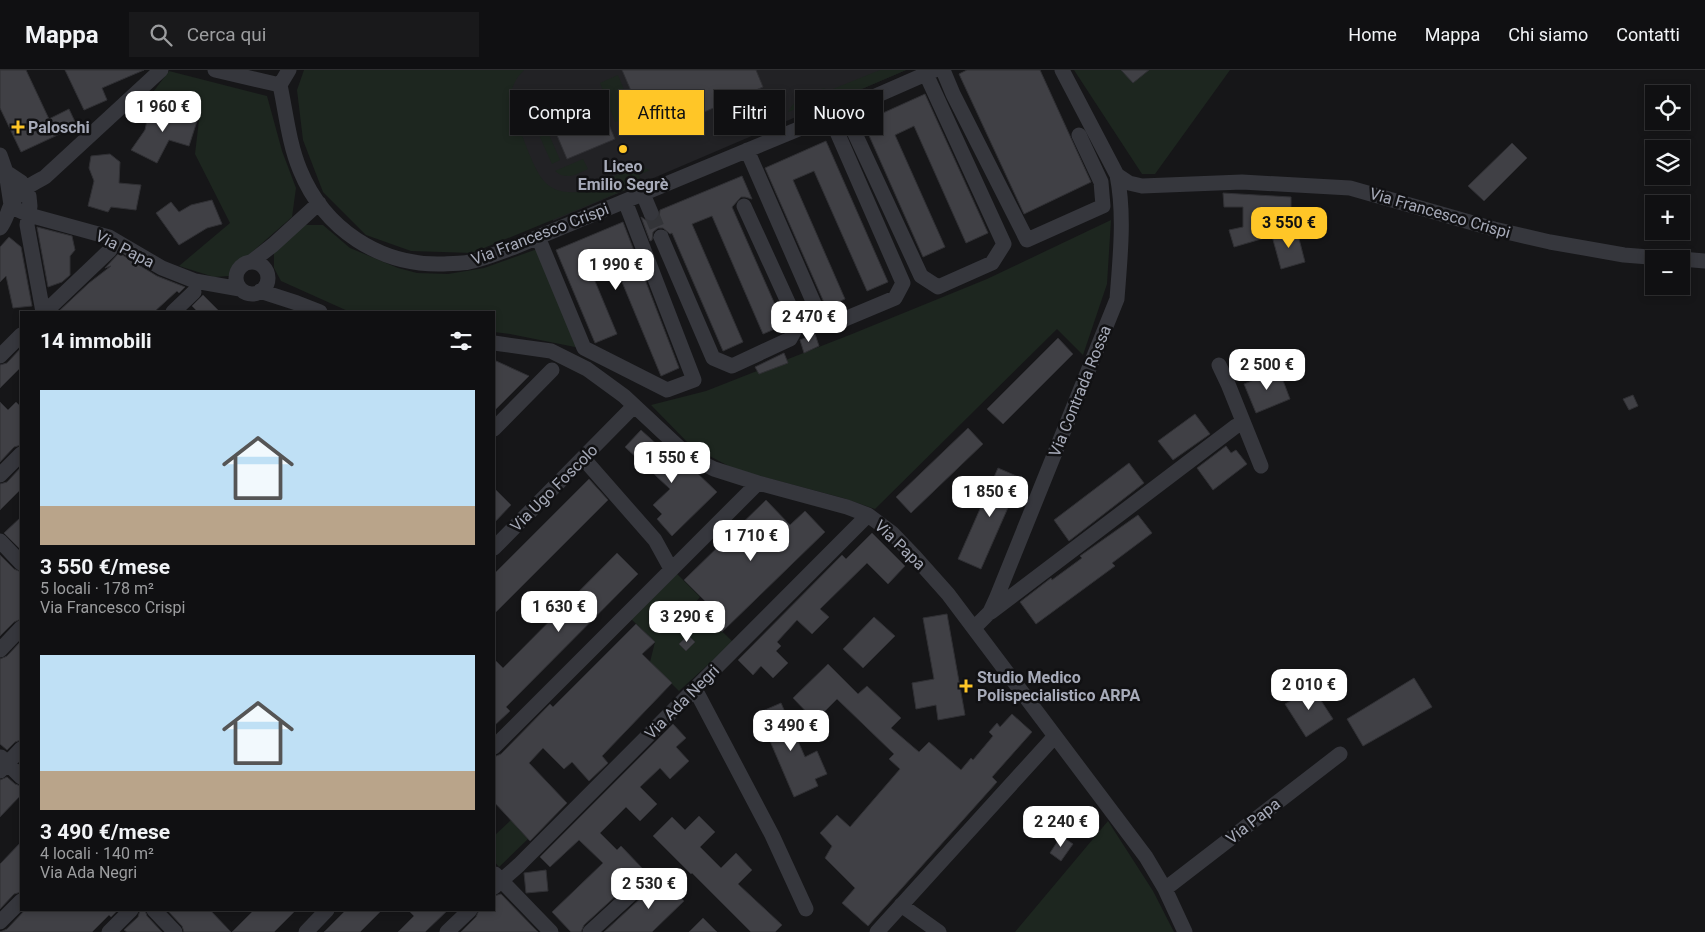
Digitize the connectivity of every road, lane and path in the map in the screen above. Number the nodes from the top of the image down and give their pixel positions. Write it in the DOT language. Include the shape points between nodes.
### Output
graph roads {
  1 [pos="161,70"];
  2 [pos="215,70"];
  3 [pos="290,70"];
  4 [pos="943,70"];
  5 [pos="1062,70"];
  6 [pos="930,72"];
  7 [pos="280,85"];
  8 [pos="883,93"];
  9 [pos="795,130"];
  10 [pos="846,135"];
  11 [pos="848,135"];
  12 [pos="1079,135"];
  13 [pos="747,150"];
  14 [pos="0,155"];
  15 [pos="6,172"];
  16 [pos="1117,175"];
  17 [pos="45,177"];
  18 [pos="25,188"];
  19 [pos="642,194"];
  20 [pos="625,201"];
  21 [pos="319,203"];
  22 [pos="11,205"];
  23 [pos="744,206"];
  24 [pos="651,213"];
  25 [pos="29,215"];
  26 [pos="1,226"];
  27 [pos="538,237"];
  28 [pos="661,237"];
  29 [pos="273,246"];
  30 [pos="110,250"];
  31 [pos="1645,257"];
  32 [pos="1690,260"];
  33 [pos="1705,261"];
  34 [pos="251,262"];
  35 [pos="267,274"];
  36 [pos="240,289"];
  37 [pos="194,292"];
  38 [pos="260,292"];
  39 [pos="297,303"];
  40 [pos="44,311"];
  41 [pos="45,311"];
  42 [pos="174,311"];
  43 [pos="317,311"];
  44 [pos="20,336"];
  45 [pos="495,343"];
  46 [pos="0,356"];
  47 [pos="1219,365"];
  48 [pos="552,370"];
  49 [pos="634,406"];
  50 [pos="1236,426"];
  51 [pos="495,428"];
  52 [pos="20,455"];
  53 [pos="583,458"];
  54 [pos="1261,466"];
  55 [pos="0,475"];
  56 [pos="758,483"];
  57 [pos="868,515"];
  58 [pos="0,541"];
  59 [pos="495,547"];
  60 [pos="20,562"];
  61 [pos="672,569"];
  62 [pos="993,606"];
  63 [pos="974,628"];
  64 [pos="20,629"];
  65 [pos="0,650"];
  66 [pos="695,689"];
  67 [pos="1055,736"];
  68 [pos="495,745"];
  69 [pos="20,750"];
  70 [pos="1340,754"];
  71 [pos="2,763"];
  72 [pos="20,776"];
  73 [pos="652,876"];
  74 [pos="496,880"];
  75 [pos="1166,889"];
  76 [pos="20,902"];
  77 [pos="901,904"];
  78 [pos="806,909"];
  79 [pos="130,911"];
  80 [pos="155,911"];
  81 [pos="326,911"];
  82 [pos="469,911"];
  83 [pos="0,922"];
  84 [pos="109,932"];
  85 [pos="175,932"];
  86 [pos="306,932"];
  87 [pos="448,932"];
  88 [pos="551,932"];
  89 [pos="590,932"];
  90 [pos="877,932"];
  91 [pos="939,932"];
  92 [pos="1186,932"];
  1 -- 17 [label="street"];
  2 -- 7 [label="street"];
  3 -- 7 [label="street"];
  4 -- 12 [label="street" via="1027,240 1103,206 1101,182"];
  5 -- 16 [label="street"];
  6 -- 8 [label="street, Via Francesco Crispi"];
  6 -- 11 [label="street" via="1004,244 992,263 938,287 921,276"];
  7 -- 21 [label="street, Via Francesco Crispi" via="300,170"];
  9 -- 13 [label="street, Via Francesco Crispi"];
  10 -- 13 [label="street" via="903,283 895,298 834,324 819,315"];
  13 -- 19 [label="street, Via Francesco Crispi"];
  14 -- 15 [label="street"];
  15 -- 18 [label="street"];
  15 -- 22 [label="street"];
  16 -- 31 [label="street, Via Francesco Crispi" via="1129,184 1142,186 1242,182 1350,188 1494,229 1550,242"];
  16 -- 62 [label="street, Via Contrada Rossa" via="1121,200 1117,299"];
  17 -- 18 [label="street"];
  17 -- 25 [label="street"];
  18 -- 22 [label="street"];
  18 -- 25 [label="street" via="29,196"];
  19 -- 20 [label="street, Via Francesco Crispi"];
  19 -- 24 [label="street"];
  20 -- 27 [label="street, Via Francesco Crispi"];
  20 -- 27 [label="street" via="694,380 667,390 584,348"];
  21 -- 27 [label="street, Via Francesco Crispi" via="352,236 388,256 406,261 468,263"];
  21 -- 29 [label="street"];
  22 -- 25 [label="street, Via Papa"];
  22 -- 26 [label="street"];
  23 -- 28 [label="street" via="798,324 790,339 732,366 713,358"];
  25 -- 26 [label="street"];
  25 -- 36 [label="street, Via Papa" via="109,237 162,268 195,281"];
  25 -- 40 [label="street"];
  29 -- 34 [label="street"];
  29 -- 35 [label="street" via="267,257"];
  30 -- 41 [label="street"];
  32 -- 33 [label="street"];
  34 -- 35 [label="street" via="257,263"];
  34 -- 36 [label="street" via="238,270 236,281"];
  35 -- 38 [label="street"];
  35 -- 39 [label="street"];
  36 -- 38 [label="street" via="250,294"];
  37 -- 42 [label="street"];
  38 -- 39 [label="street"];
  39 -- 43 [label="street"];
  44 -- 46 [label="street"];
  45 -- 49 [label="street, Via Papa" via="551,351 604,380"];
  47 -- 54 [label="street"];
  48 -- 51 [label="street"];
  49 -- 53 [label="street, Via Ugo Foscolo"];
  49 -- 56 [label="street, Via Papa" via="685,453 714,469"];
  50 -- 62 [label="street, Via Contrada Rossa"];
  52 -- 55 [label="street"];
  53 -- 59 [label="street, Via Ugo Foscolo"];
  53 -- 61 [label="street" via="655,540"];
  56 -- 57 [label="street, Via Papa"];
  56 -- 61 [label="street"];
  57 -- 63 [label="street, Via Papa" via="916,557"];
  57 -- 66 [label="street, Via Ada Negri"];
  58 -- 60 [label="street"];
  61 -- 68 [label="street"];
  62 -- 63 [label="street, Via Contrada Rossa"];
  63 -- 67 [label="street, Via Papa"];
  64 -- 65 [label="street"];
  66 -- 74 [label="street, Via Ada Negri" via="519,865"];
  66 -- 78 [label="street" via="772,835"];
  67 -- 75 [label="street, Via Papa"];
  67 -- 77 [label="street"];
  69 -- 71 [label="street"];
  70 -- 75 [label="street, Via Papa"];
  71 -- 72 [label="street"];
  73 -- 89 [label="street"];
  74 -- 88 [label="street"];
  75 -- 92 [label="street, Via Papa"];
  76 -- 83 [label="street"];
  77 -- 90 [label="street"];
  77 -- 91 [label="street"];
  79 -- 84 [label="street"];
  80 -- 85 [label="street"];
  81 -- 86 [label="street"];
  82 -- 87 [label="street"];
}
